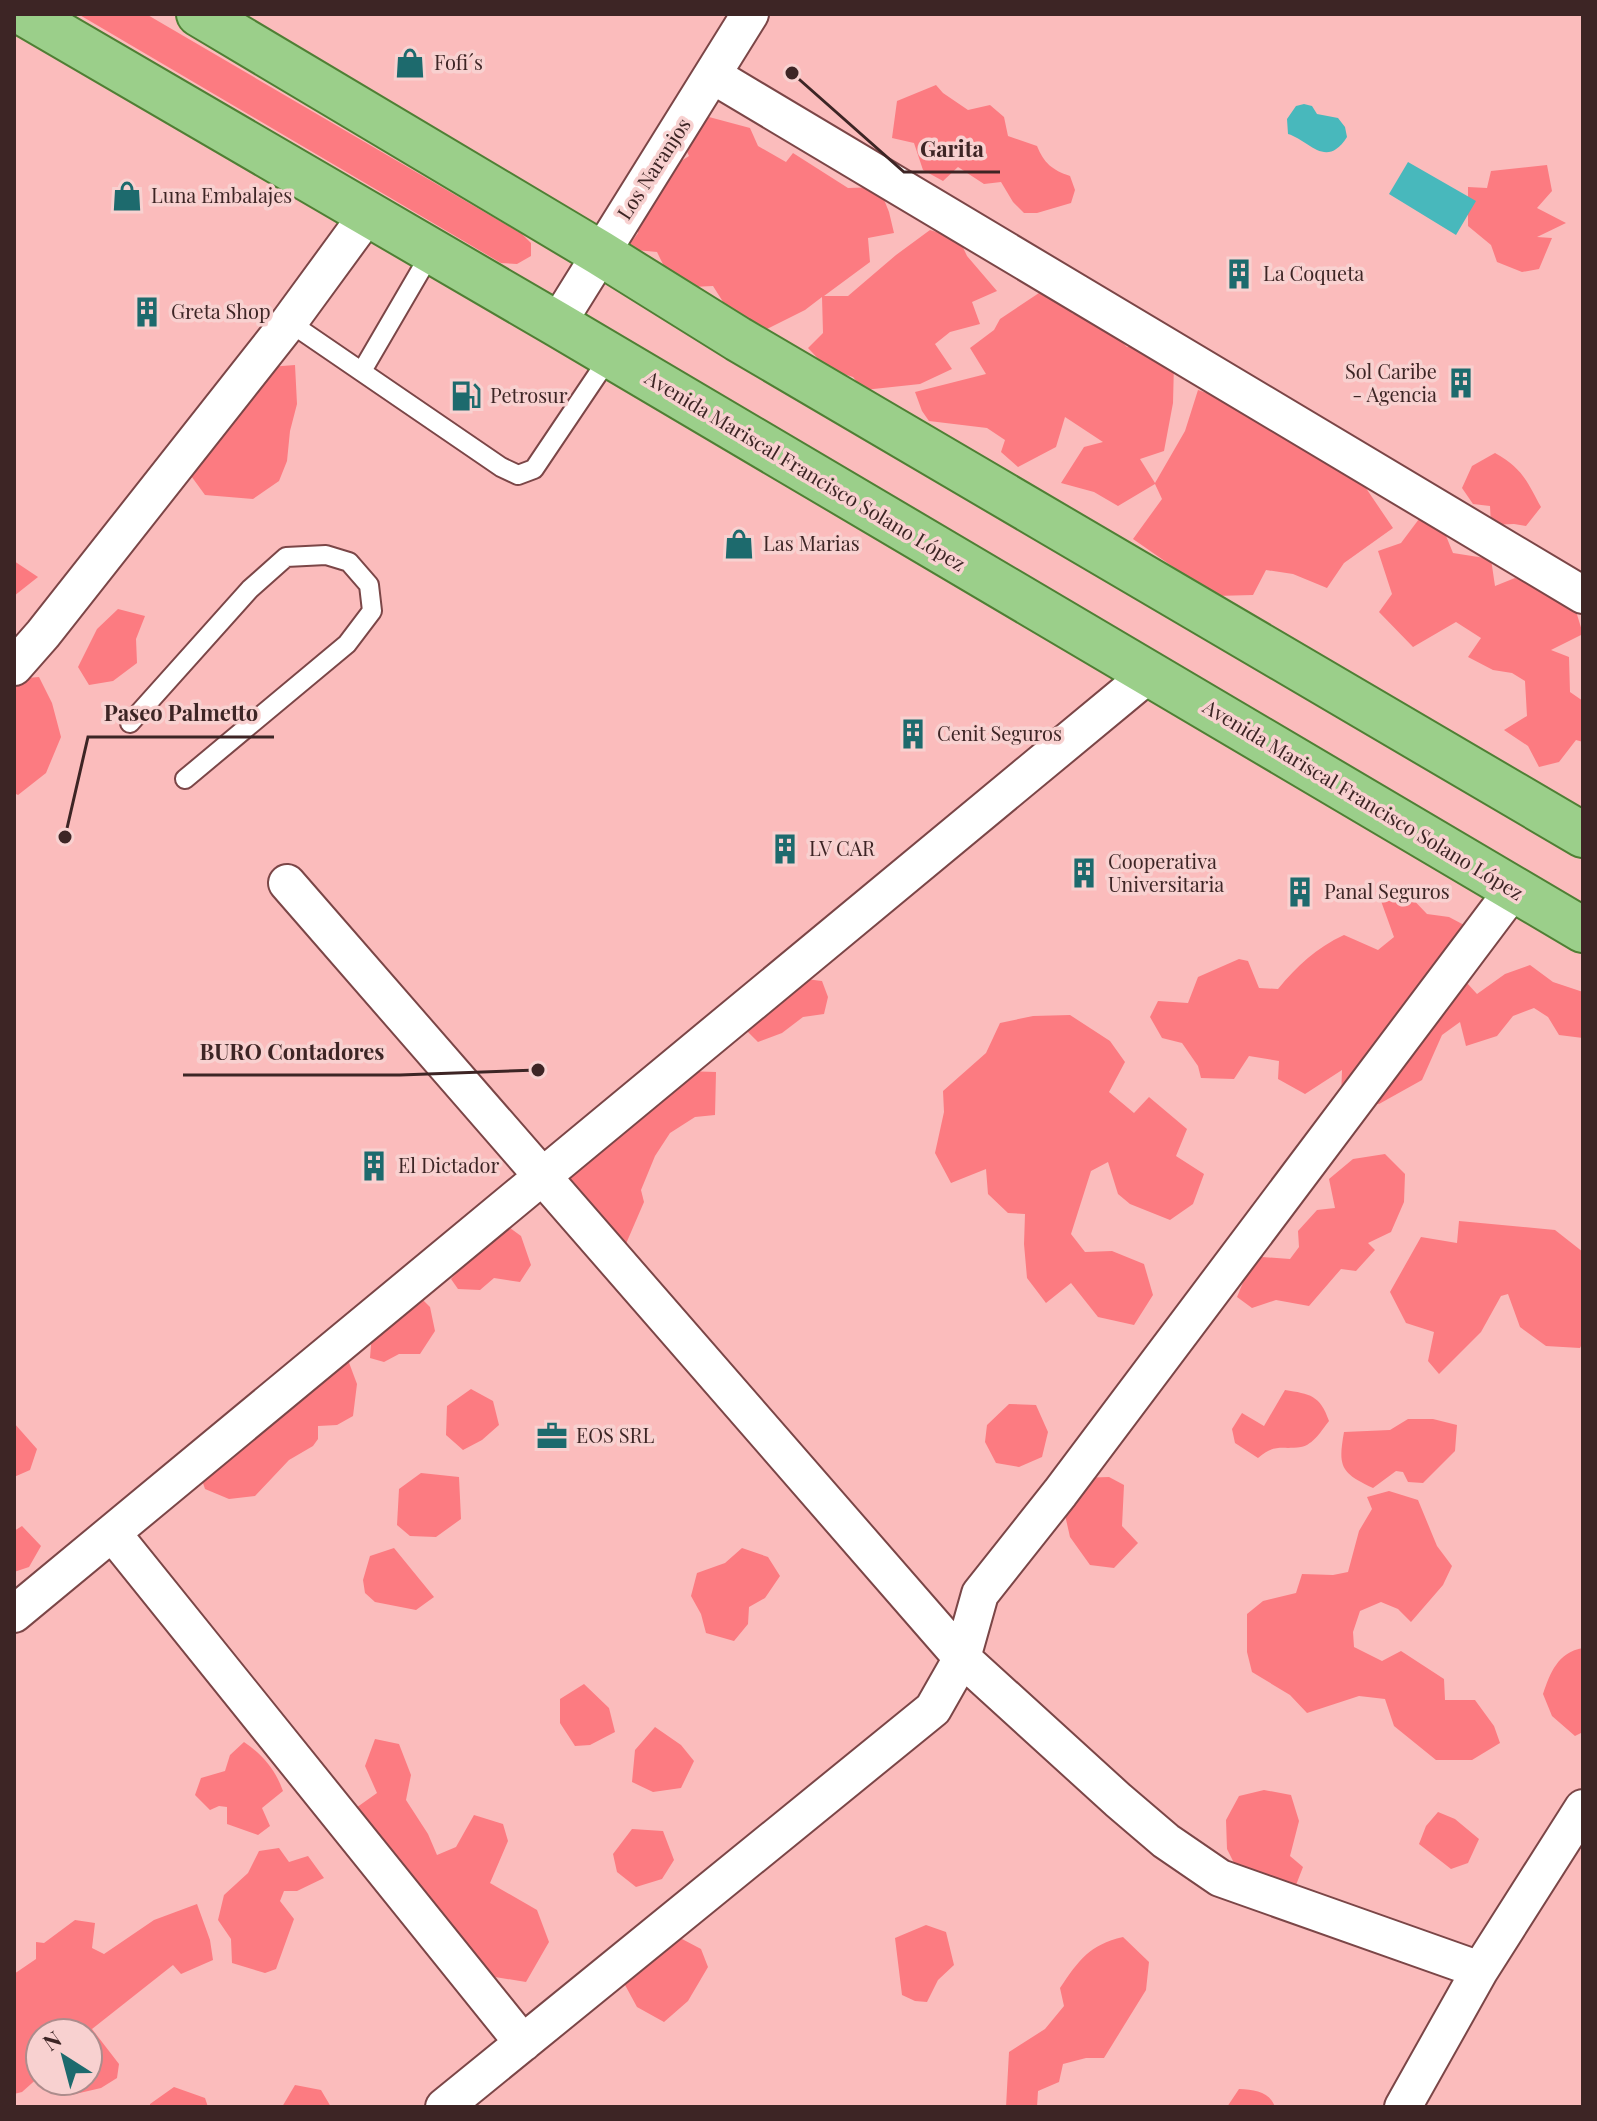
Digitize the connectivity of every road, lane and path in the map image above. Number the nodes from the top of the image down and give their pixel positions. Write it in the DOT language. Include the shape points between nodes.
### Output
graph roads {
  1 [pos="25,14"];
  2 [pos="199,14"];
  3 [pos="750,14"];
  4 [pos="714,76"];
  5 [pos="368,214"];
  6 [pos="432,251"];
  7 [pos="600,253"];
  8 [pos="289,322"];
  9 [pos="557,324"];
  10 [pos="610,356"];
  11 [pos="362,371"];
  12 [pos="1583,595"];
  13 [pos="14,667"];
  14 [pos="1149,674"];
  15 [pos="130,723"];
  16 [pos="185,779"];
  17 [pos="1583,835"];
  18 [pos="287,883"];
  19 [pos="1514,889"];
  20 [pos="1583,930"];
  21 [pos="542,1178"];
  22 [pos="113,1534"];
  23 [pos="14,1614"];
  24 [pos="962,1658"];
  25 [pos="1583,1808"];
  26 [pos="1480,1970"];
  27 [pos="523,2043"];
  28 [pos="444,2107"];
  29 [pos="1403,2107"];
  1 -- 5 [label="main road, Avenida Mariscal Francisco Solano López"];
  2 -- 7 [label="main road"];
  3 -- 4 [label="street, Los Naranjos"];
  4 -- 7 [label="street, Los Naranjos"];
  4 -- 12 [label="street"];
  5 -- 6 [label="main road, Avenida Mariscal Francisco Solano López"];
  5 -- 8 [label="street"];
  6 -- 9 [label="main road, Avenida Mariscal Francisco Solano López"];
  6 -- 11 [label="lane"];
  7 -- 9 [label="street, Los Naranjos"];
  7 -- 17 [label="main road"];
  8 -- 11 [label="lane"];
  8 -- 13 [label="street"];
  9 -- 10 [label="main road, Avenida Mariscal Francisco Solano López"];
  10 -- 11 [label="lane" via="534,469 518,475"];
  10 -- 14 [label="main road, Avenida Mariscal Francisco Solano López"];
  14 -- 19 [label="main road, Avenida Mariscal Francisco Solano López"];
  14 -- 21 [label="street"];
  15 -- 16 [label="lane" via="250,589 286,557 326,555 349,562 369,585 372,611 347,644"];
  18 -- 21 [label="street"];
  19 -- 20 [label="main road, Avenida Mariscal Francisco Solano López"];
  19 -- 24 [label="street" via="980,1594"];
  21 -- 22 [label="street"];
  21 -- 24 [label="street"];
  22 -- 23 [label="street"];
  22 -- 27 [label="street"];
  24 -- 26 [label="street" via="1130,1811 1220,1878"];
  24 -- 27 [label="street" via="933,1709"];
  25 -- 26 [label="street"];
  26 -- 29 [label="street"];
  27 -- 28 [label="street"];
}
